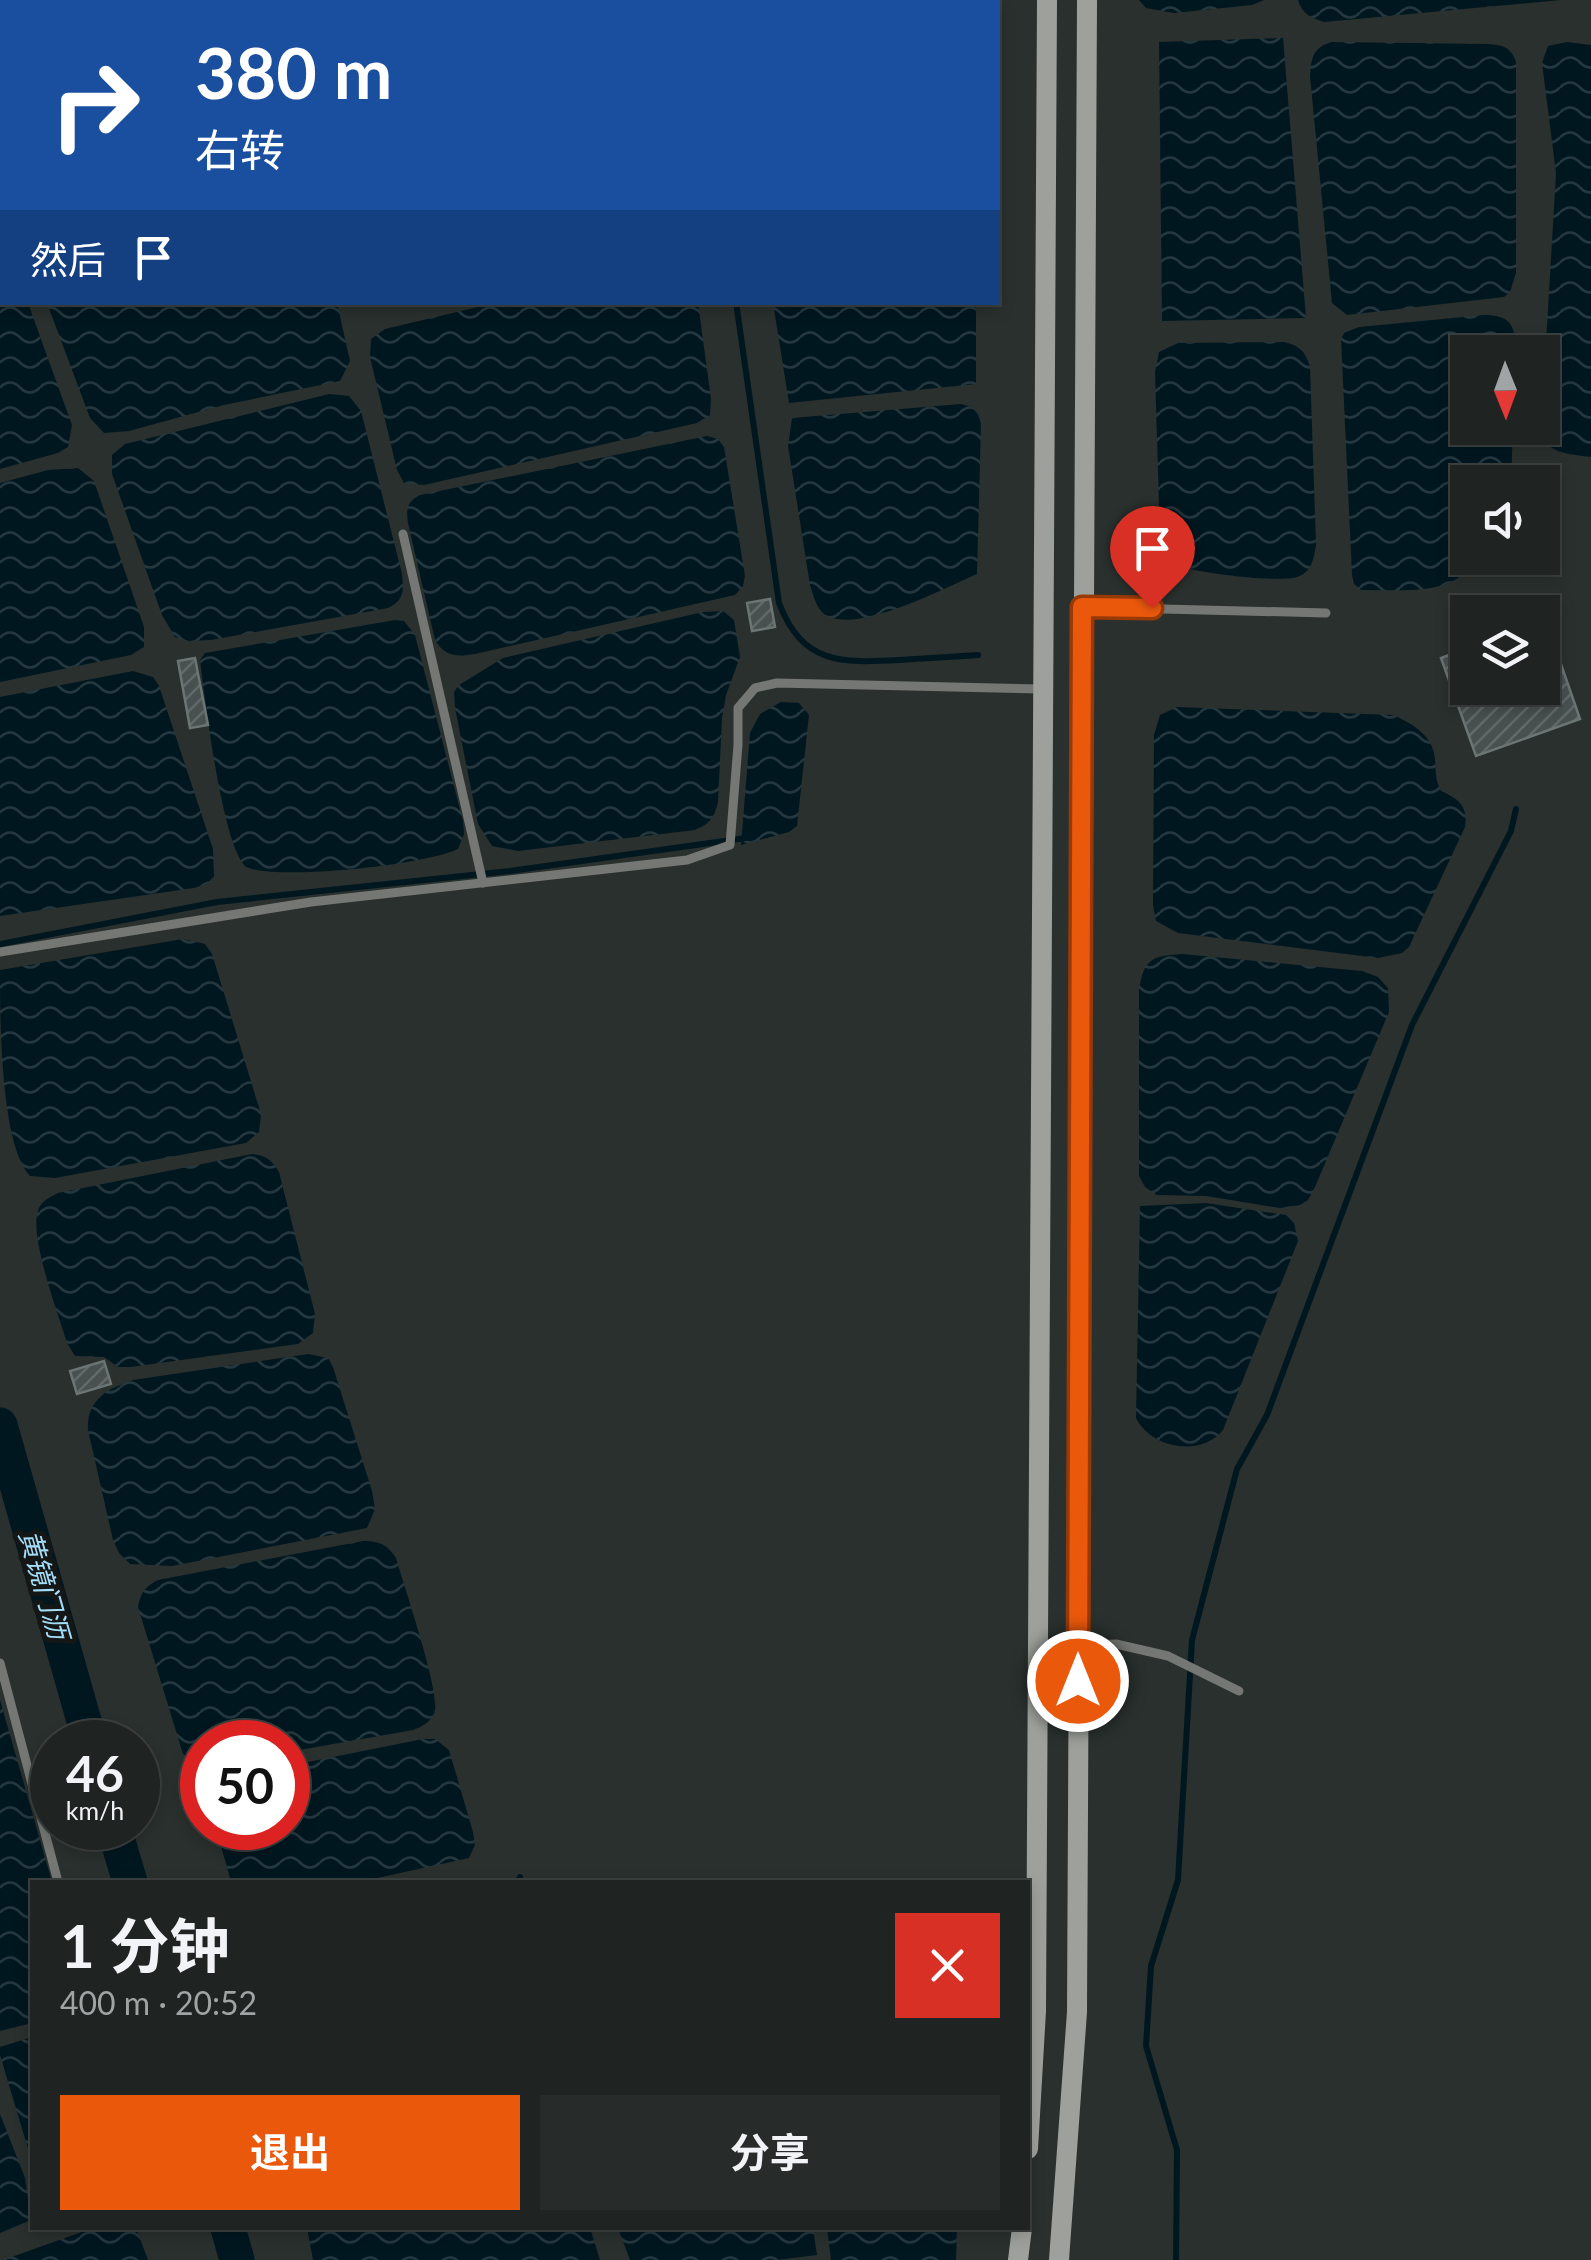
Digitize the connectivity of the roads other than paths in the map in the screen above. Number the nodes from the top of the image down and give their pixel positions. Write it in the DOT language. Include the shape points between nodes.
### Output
graph roads {
  1 [pos="1047,0"];
  2 [pos="1087,0"];
  3 [pos="402,534"];
  4 [pos="1082,607"];
  5 [pos="1326,613"];
  6 [pos="1041,689"];
  7 [pos="482,883"];
  8 [pos="0,952"];
  9 [pos="1078,1644"];
  10 [pos="1038,1647"];
  11 [pos="0,1663"];
  12 [pos="1239,1692"];
  13 [pos="57,1880"];
  14 [pos="1030,2114"];
  15 [pos="1022,2230"];
  16 [pos="1018,2260"];
  17 [pos="1059,2260"];
  1 -- 6 [label="main road"];
  2 -- 4 [label="main road"];
  3 -- 7 [label="lane"];
  4 -- 5 [label="lane"];
  4 -- 9 [label="main road"];
  6 -- 7 [label="lane" via="777,682 755,688 738,708 730,846 687,860"];
  6 -- 10 [label="main road"];
  7 -- 8 [label="lane" via="311,902"];
  9 -- 10 [label="lane"];
  9 -- 12 [label="lane" via="1116,1644 1168,1656"];
  9 -- 17 [label="main road" via="1077,2012"];
  10 -- 14 [label="main road"];
  11 -- 13 [label="lane"];
  15 -- 16 [label="main road"];
}
